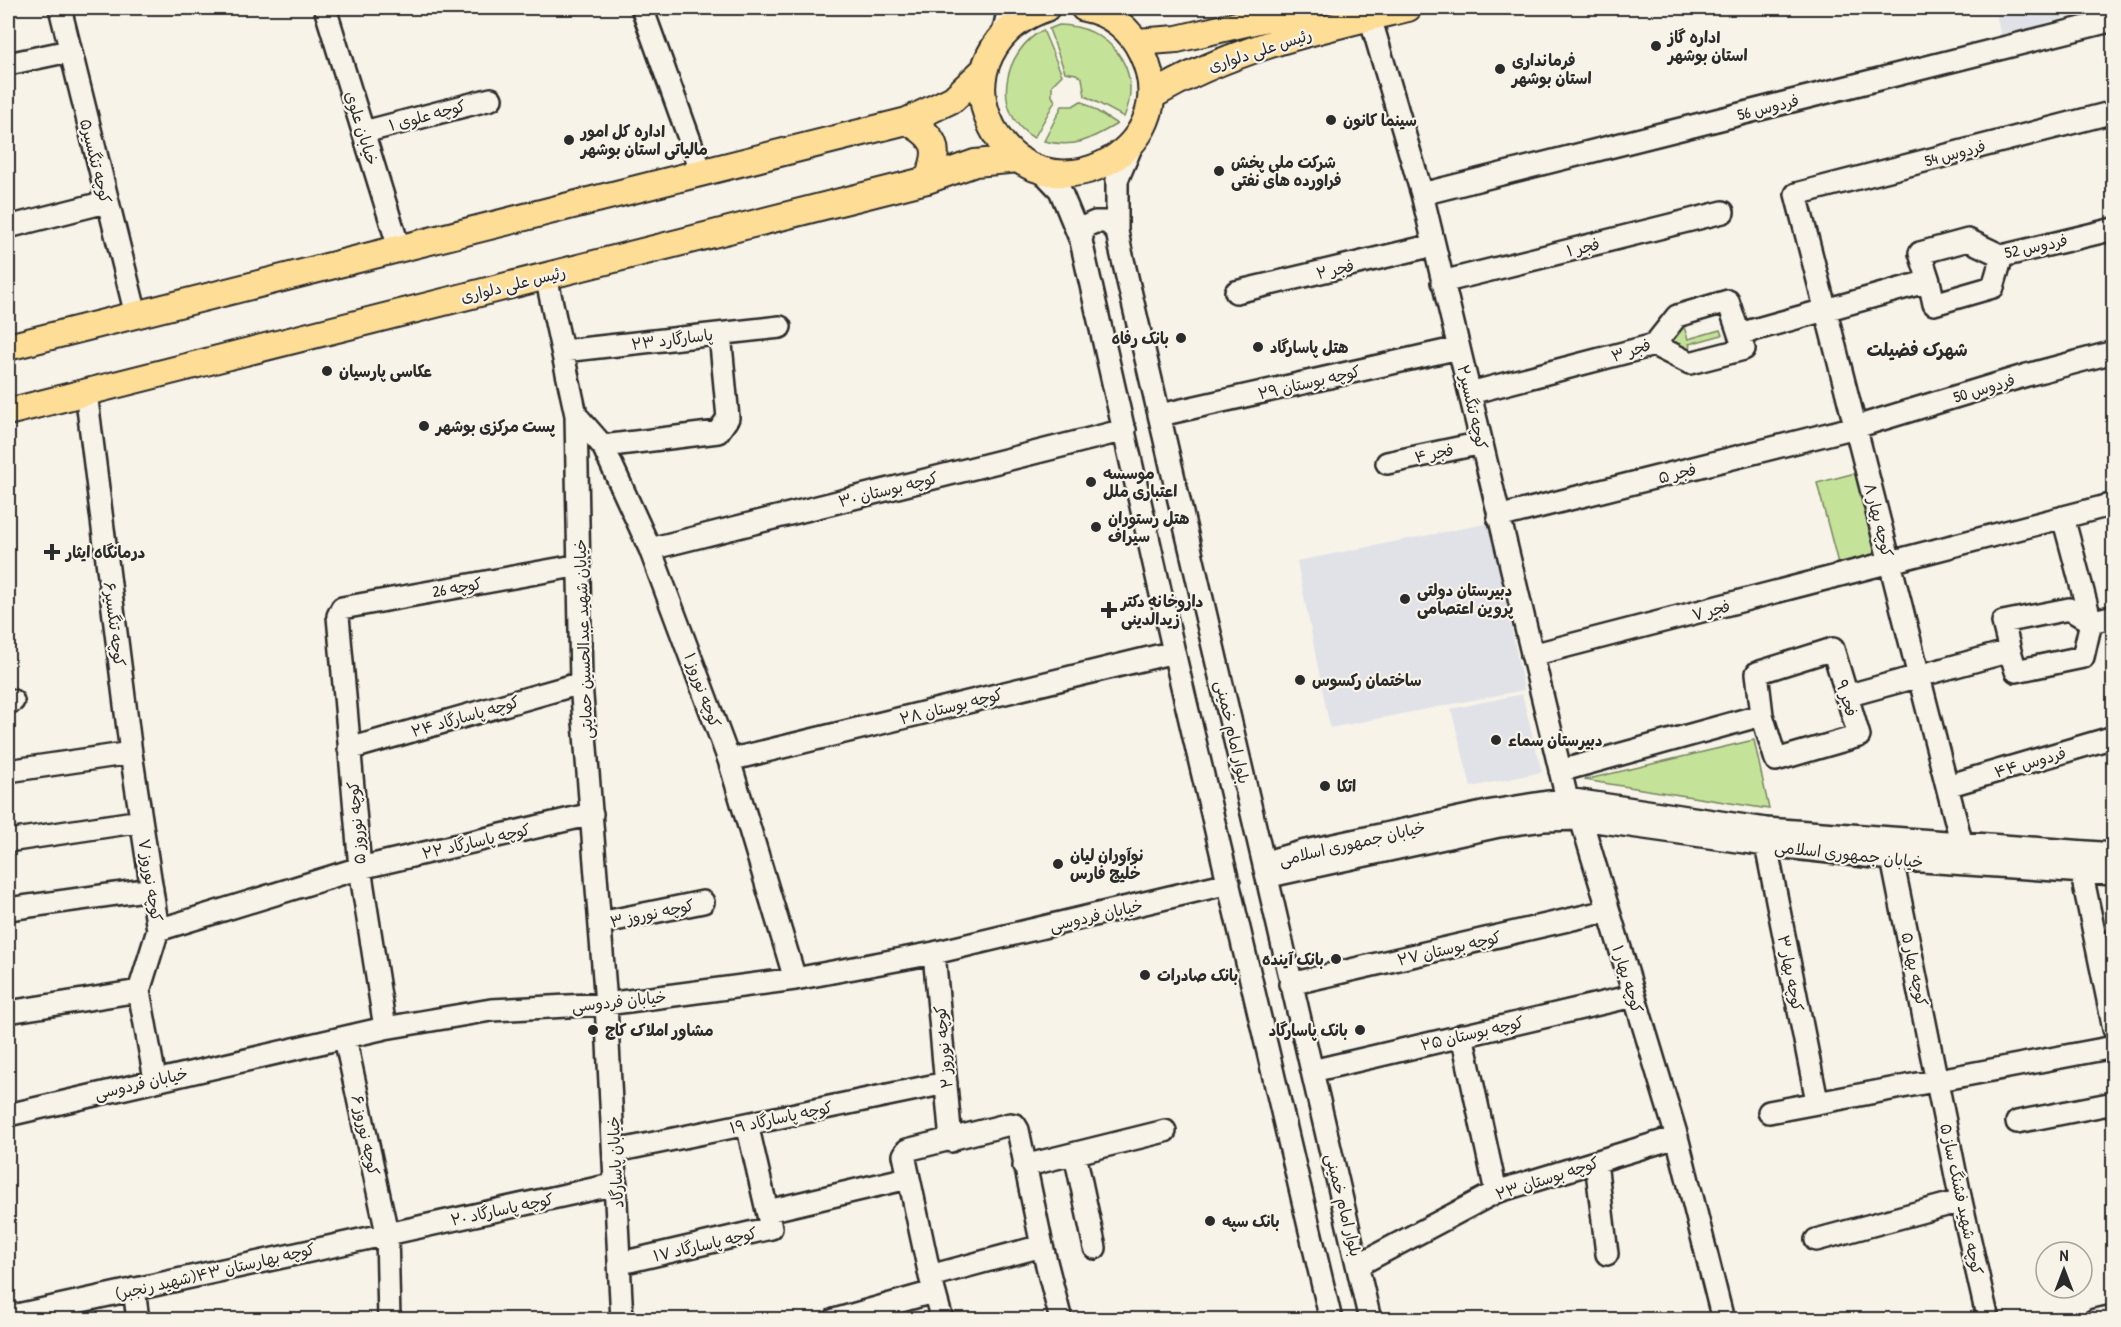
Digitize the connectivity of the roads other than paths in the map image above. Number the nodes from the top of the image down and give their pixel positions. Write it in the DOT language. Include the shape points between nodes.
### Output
graph roads {
  1 [pos="60,8"];
  2 [pos="324,8"];
  3 [pos="642,8"];
  4 [pos="1009,8"];
  5 [pos="1046,8"];
  6 [pos="1084,8"];
  7 [pos="1310,8"];
  8 [pos="1408,8"];
  9 [pos="1370,17"];
  10 [pos="2114,20"];
  11 [pos="1222,30"];
  12 [pos="1003,34"];
  13 [pos="1137,42"];
  14 [pos="69,51"];
  15 [pos="1226,59"];
  16 [pos="8,64"];
  17 [pos="984,70"];
  18 [pos="1152,96"];
  19 [pos="490,99"];
  20 [pos="2114,112"];
  21 [pos="907,122"];
  22 [pos="364,132"];
  23 [pos="1132,145"];
  24 [pos="1030,165"];
  25 [pos="702,174"];
  26 [pos="927,180"];
  27 [pos="1422,194"];
  28 [pos="1796,194"];
  29 [pos="106,202"];
  30 [pos="1723,212"];
  31 [pos="8,226"];
  32 [pos="2114,229"];
  33 [pos="1117,231"];
  34 [pos="1082,241"];
  35 [pos="1434,245"];
  36 [pos="399,248"];
  37 [pos="2002,256"];
  38 [pos="546,276"];
  39 [pos="1929,281"];
  40 [pos="1443,282"];
  41 [pos="1236,292"];
  42 [pos="1825,308"];
  43 [pos="136,315"];
  44 [pos="780,327"];
  45 [pos="720,334"];
  46 [pos="1739,334"];
  47 [pos="1654,345"];
  48 [pos="8,347"];
  49 [pos="1459,348"];
  50 [pos="563,351"];
  51 [pos="2114,352"];
  52 [pos="86,392"];
  53 [pos="1470,393"];
  54 [pos="8,412"];
  55 [pos="576,415"];
  56 [pos="1160,415"];
  57 [pos="1856,427"];
  58 [pos="1125,430"];
  59 [pos="1482,443"];
  60 [pos="603,446"];
  61 [pos="1387,463"];
  62 [pos="2114,504"];
  63 [pos="1498,517"];
  64 [pos="2063,517"];
  65 [pos="650,549"];
  66 [pos="1890,562"];
  67 [pos="580,565"];
  68 [pos="338,616"];
  69 [pos="2114,616"];
  70 [pos="2091,622"];
  71 [pos="2010,651"];
  72 [pos="1174,652"];
  73 [pos="1532,655"];
  74 [pos="1919,677"];
  75 [pos="581,683"];
  76 [pos="1846,696"];
  77 [pos="1762,715"];
  78 [pos="2114,737"];
  79 [pos="349,748"];
  80 [pos="131,753"];
  81 [pos="729,760"];
  82 [pos="8,771"];
  83 [pos="1560,771"];
  84 [pos="1947,786"];
  85 [pos="1567,799"];
  86 [pos="592,814"];
  87 [pos="1581,819"];
  88 [pos="141,820"];
  89 [pos="8,840"];
  90 [pos="1766,845"];
  91 [pos="1962,845"];
  92 [pos="2114,854"];
  93 [pos="1892,859"];
  94 [pos="1303,860"];
  95 [pos="2079,862"];
  96 [pos="360,868"];
  97 [pos="1265,868"];
  98 [pos="2114,874"];
  99 [pos="1229,884"];
  100 [pos="152,890"];
  101 [pos="703,902"];
  102 [pos="8,909"];
  103 [pos="1607,912"];
  104 [pos="600,923"];
  105 [pos="158,930"];
  106 [pos="934,953"];
  107 [pos="795,979"];
  108 [pos="1290,984"];
  109 [pos="139,991"];
  110 [pos="1633,996"];
  111 [pos="606,1004"];
  112 [pos="8,1012"];
  113 [pos="385,1028"];
  114 [pos="2114,1029"];
  115 [pos="1462,1035"];
  116 [pos="345,1038"];
  117 [pos="2114,1047"];
  118 [pos="1312,1071"];
  119 [pos="1937,1078"];
  120 [pos="156,1079"];
  121 [pos="946,1083"];
  122 [pos="1817,1101"];
  123 [pos="2114,1103"];
  124 [pos="1769,1112"];
  125 [pos="8,1115"];
  126 [pos="2017,1122"];
  127 [pos="747,1124"];
  128 [pos="1165,1131"];
  129 [pos="1677,1137"];
  130 [pos="951,1140"];
  131 [pos="616,1151"];
  132 [pos="1075,1154"];
  133 [pos="1596,1162"];
  134 [pos="1024,1166"];
  135 [pos="908,1178"];
  136 [pos="616,1184"];
  137 [pos="1496,1192"];
  138 [pos="1961,1201"];
  139 [pos="768,1211"];
  140 [pos="387,1233"];
  141 [pos="1816,1240"];
  142 [pos="1042,1246"];
  143 [pos="1095,1248"];
  144 [pos="1607,1254"];
  145 [pos="621,1263"];
  146 [pos="1358,1265"];
  147 [pos="932,1285"];
  148 [pos="134,1289"];
  149 [pos="2114,1316"];
  150 [pos="8,1317"];
  151 [pos="138,1320"];
  152 [pos="388,1320"];
  153 [pos="622,1320"];
  154 [pos="834,1320"];
  155 [pos="942,1320"];
  156 [pos="1061,1320"];
  157 [pos="1331,1320"];
  158 [pos="1371,1320"];
  159 [pos="1723,1320"];
  160 [pos="1988,1320"];
  161 [pos="2095,1320"];
  1 -- 14 [label="street, کوچه تنگسیر۵"];
  2 -- 22 [label="street, خیابان علوی"];
  3 -- 25 [label="street"];
  4 -- 12 [label="street"];
  5 -- 12 [label="main road" via="1022,18"];
  6 -- 13 [label="main road" via="1095,9 1117,21"];
  7 -- 11 [label="main road, رئیس علی دلواری"];
  8 -- 9 [label="main road, رئیس علی دلواری"];
  9 -- 15 [label="main road, رئیس علی دلواری"];
  9 -- 27 [label="street, کوچه تنگسیر۲"];
  10 -- 27 [label="street, فردوس 56"];
  11 -- 13 [label="main road, رئیس علی دلواری"];
  11 -- 15 [label="main road" via="1213,44 1219,57"];
  12 -- 17 [label="main road"];
  13 -- 18 [label="main road" via="1149,68"];
  14 -- 16 [label="street"];
  14 -- 29 [label="street, کوچه تنگسیر۵"];
  15 -- 18 [label="main road, رئیس علی دلواری" via="1185,76"];
  17 -- 21 [label="main road" via="953,99"];
  17 -- 24 [label="main road" via="986,115 998,140"];
  18 -- 23 [label="main road" via="1145,124"];
  19 -- 22 [label="street, کوچه علوی ۱"];
  20 -- 28 [label="street, فردوس 54"];
  21 -- 25 [label="main road"];
  21 -- 26 [label="main road" via="927,132 935,147 935,164"];
  22 -- 36 [label="street, خیابان علوی"];
  23 -- 24 [label="main road, رئیس علی دلواری" via="1113,161 1090,171 1065,174"];
  23 -- 33 [label="street, بلوار امام خمینی" via="1117,180"];
  24 -- 26 [label="main road, رئیس علی دلواری" via="975,163"];
  24 -- 34 [label="street" via="1060,190"];
  25 -- 36 [label="main road"];
  26 -- 38 [label="main road, رئیس علی دلواری"];
  27 -- 35 [label="street, کوچه تنگسیر۲"];
  28 -- 42 [label="street, کوچه بهار ۸"];
  29 -- 31 [label="street"];
  29 -- 43 [label="street, کوچه تنگسیر۵"];
  30 -- 40 [label="street, فجر ۱"];
  32 -- 37 [label="street, فردوس 52"];
  33 -- 34 [label="street" via="1107,222 1095,222 1084,227"];
  33 -- 56 [label="street, بلوار امام خمینی"];
  34 -- 58 [label="street"];
  35 -- 40 [label="street, کوچه تنگسیر۲"];
  35 -- 41 [label="street, فجر ۲"];
  36 -- 43 [label="main road"];
  37 -- 39 [label="street, فردوس 52" via="1968,240 1920,253"];
  37 -- 39 [label="street" via="1993,287 1934,304"];
  38 -- 50 [label="street, خیابان شهید عبدالحسین حمایتی"];
  38 -- 52 [label="main road, رئیس علی دلواری"];
  39 -- 42 [label="street"];
  40 -- 49 [label="street, کوچه تنگسیر۲"];
  42 -- 46 [label="street"];
  42 -- 57 [label="street, کوچه بهار ۸"];
  43 -- 48 [label="main road"];
  44 -- 45 [label="street, پاسارگارد ۲۳"];
  45 -- 50 [label="street, پاسارگارد ۲۳"];
  45 -- 60 [label="street" via="728,418 718,432"];
  46 -- 47 [label="street" via="1744,349 1690,363"];
  46 -- 47 [label="street, فجر ۳" via="1728,301 1677,316"];
  47 -- 53 [label="street, فجر ۳"];
  49 -- 53 [label="street, کوچه تنگسیر۲"];
  49 -- 56 [label="street, کوچه بوستان ۲۹"];
  50 -- 55 [label="street, خیابان شهید عبدالحسین حمایتی"];
  51 -- 57 [label="street, فردوس 50"];
  52 -- 54 [label="main road, رئیس علی دلواری"];
  52 -- 80 [label="street, کوچه تنگسیر۶"];
  53 -- 59 [label="street, کوچه تنگسیر۲"];
  55 -- 60 [label="street, کوچه نوروز ۱"];
  55 -- 67 [label="street, خیابان شهید عبدالحسین حمایتی"];
  56 -- 97 [label="street, بلوار امام خمینی"];
  57 -- 63 [label="street, فجر ۵"];
  57 -- 66 [label="street, کوچه بهار ۸"];
  58 -- 65 [label="street, کوچه بوستان ۳۰"];
  58 -- 72 [label="street"];
  59 -- 61 [label="street, فجر ۴"];
  59 -- 63 [label="street, کوچه تنگسیر۲"];
  60 -- 65 [label="street, کوچه نوروز ۱"];
  62 -- 64 [label="street, فجر ۷"];
  63 -- 73 [label="street, کوچه تنگسیر۲"];
  64 -- 66 [label="street, فجر ۷"];
  64 -- 70 [label="street"];
  65 -- 81 [label="street, کوچه نوروز ۱"];
  66 -- 73 [label="street, فجر ۷"];
  66 -- 74 [label="street, کوچه بهار ۸"];
  67 -- 68 [label="street, کوچه 26" via="342,608"];
  67 -- 75 [label="street, خیابان شهید عبدالحسین حمایتی"];
  68 -- 79 [label="street, کوچه نوروز ۵"];
  69 -- 70 [label="street"];
  70 -- 71 [label="street" via="2069,609 2003,622"];
  70 -- 71 [label="street" via="2083,657 2016,671"];
  71 -- 74 [label="street"];
  72 -- 81 [label="street, کوچه بوستان ۲۸"];
  72 -- 99 [label="street"];
  73 -- 83 [label="street, کوچه تنگسیر۲"];
  74 -- 76 [label="street"];
  74 -- 84 [label="street, کوچه بهار ۸"];
  75 -- 79 [label="street, کوچه پاسارگاد ۲۴"];
  75 -- 86 [label="street, خیابان شهید عبدالحسین حمایتی"];
  76 -- 77 [label="street, فجر ۹" via="1833,649 1757,673"];
  76 -- 77 [label="street, فجر ۹" via="1859,736 1776,760"];
  77 -- 83 [label="street"];
  78 -- 84 [label="street, فردوس ۴۴"];
  79 -- 96 [label="street, کوچه نوروز ۵"];
  80 -- 82 [label="street"];
  80 -- 88 [label="street, کوچه تنگسیر۶"];
  81 -- 107 [label="street, کوچه نوروز ۱"];
  83 -- 85 [label="street, کوچه تنگسیر۲"];
  84 -- 91 [label="street, کوچه بهار ۸"];
  85 -- 91 [label="street, خیابان جمهوری اسلامی" via="1766,829"];
  85 -- 94 [label="street, خیابان جمهوری اسلامی" via="1492,811"];
  86 -- 96 [label="street, کوچه پاسارگاد ۲۲"];
  86 -- 104 [label="street, خیابان شهید عبدالحسین حمایتی"];
  87 -- 90 [label="street, خیابان جمهوری اسلامی"];
  87 -- 94 [label="street, خیابان جمهوری اسلامی" via="1499,826"];
  87 -- 103 [label="street, کوچه بهار ۱"];
  88 -- 89 [label="street"];
  88 -- 100 [label="street, کوچه نوروز ۷"];
  90 -- 93 [label="street, خیابان جمهوری اسلامی"];
  90 -- 122 [label="street, کوچه بهار ۳"];
  91 -- 95 [label="street, خیابان جمهوری اسلامی"];
  92 -- 95 [label="street, خیابان جمهوری اسلامی"];
  93 -- 95 [label="street, خیابان جمهوری اسلامی"];
  93 -- 119 [label="street, کوچه بهار ۵"];
  94 -- 97 [label="street, خیابان جمهوری اسلامی" via="1276,859"];
  95 -- 98 [label="street, خیابان جمهوری اسلامی"];
  95 -- 114 [label="street"];
  96 -- 105 [label="street, کوچه پاسارگاد ۲۲"];
  96 -- 113 [label="street, کوچه نوروز ۵"];
  97 -- 108 [label="street, بلوار امام خمینی"];
  99 -- 106 [label="street, خیابان فردوسی"];
  99 -- 157 [label="street"];
  100 -- 102 [label="street"];
  100 -- 105 [label="street, کوچه نوروز ۷"];
  101 -- 104 [label="street, کوچه نوروز ۳"];
  103 -- 108 [label="street, کوچه بوستان ۲۷"];
  103 -- 110 [label="street, کوچه بهار ۱"];
  104 -- 111 [label="street, خیابان شهید عبدالحسین حمایتی"];
  105 -- 109 [label="street, کوچه نوروز ۷"];
  106 -- 107 [label="street, خیابان فردوسی"];
  106 -- 121 [label="street, کوچه نوروز ۲"];
  107 -- 111 [label="street, خیابان فردوسی"];
  108 -- 118 [label="street, بلوار امام خمینی"];
  109 -- 112 [label="street"];
  109 -- 120 [label="street, کوچه نوروز ۷"];
  110 -- 115 [label="street, کوچه بوستان ۲۵"];
  110 -- 129 [label="street, کوچه بهار ۱"];
  111 -- 113 [label="street, خیابان فردوسی" via="490,1010"];
  111 -- 131 [label="street, خیابان پاسارگاد"];
  113 -- 116 [label="street, خیابان فردوسی"];
  115 -- 118 [label="street, کوچه بوستان ۲۵"];
  115 -- 137 [label="street"];
  116 -- 120 [label="street, خیابان فردوسی"];
  116 -- 140 [label="street, کوچه نوروز ۶"];
  117 -- 119 [label="street"];
  118 -- 146 [label="street, بلوار امام خمینی"];
  119 -- 122 [label="street"];
  119 -- 138 [label="street, کوچه شهید فشنگ ساز ۵"];
  120 -- 125 [label="street, خیابان فردوسی"];
  121 -- 127 [label="street, کوچه پاسارگاد ۱۹"];
  121 -- 130 [label="street, کوچه نوروز ۲"];
  122 -- 124 [label="street"];
  123 -- 126 [label="street"];
  127 -- 131 [label="street, کوچه پاسارگاد ۱۹"];
  127 -- 139 [label="street"];
  128 -- 132 [label="street"];
  129 -- 133 [label="street, کوچه بوستان ۲۳"];
  129 -- 159 [label="street, کوچه بهار ۱"];
  130 -- 134 [label="street" via="1015,1125"];
  130 -- 135 [label="street" via="907,1150 904,1155"];
  131 -- 136 [label="street, خیابان پاسارگاد"];
  132 -- 134 [label="street"];
  132 -- 143 [label="street"];
  133 -- 137 [label="street, کوچه بوستان ۲۳"];
  133 -- 144 [label="street"];
  134 -- 142 [label="street"];
  135 -- 139 [label="street"];
  135 -- 147 [label="street"];
  136 -- 140 [label="street, کوچه پاسارگاد ۲۰"];
  136 -- 145 [label="street, خیابان پاسارگاد"];
  137 -- 146 [label="street, کوچه بوستان ۲۳"];
  138 -- 141 [label="street"];
  138 -- 160 [label="street, کوچه شهید فشنگ ساز ۵"];
  139 -- 145 [label="street, کوچه پاسارگاد ۱۷" via="772,1226 769,1230"];
  140 -- 148 [label="street, کوچه بهارستان ۴۳(شهید رنجبر)"];
  140 -- 152 [label="street, کوچه نوروز ۶"];
  142 -- 147 [label="street"];
  142 -- 156 [label="street"];
  145 -- 153 [label="street, خیابان پاسارگاد"];
  146 -- 158 [label="street, بلوار امام خمینی"];
  147 -- 154 [label="street"];
  147 -- 155 [label="street"];
  148 -- 150 [label="street, کوچه بهارستان ۴۳(شهید رنجبر)"];
  148 -- 151 [label="street"];
  149 -- 161 [label="street"];
}
